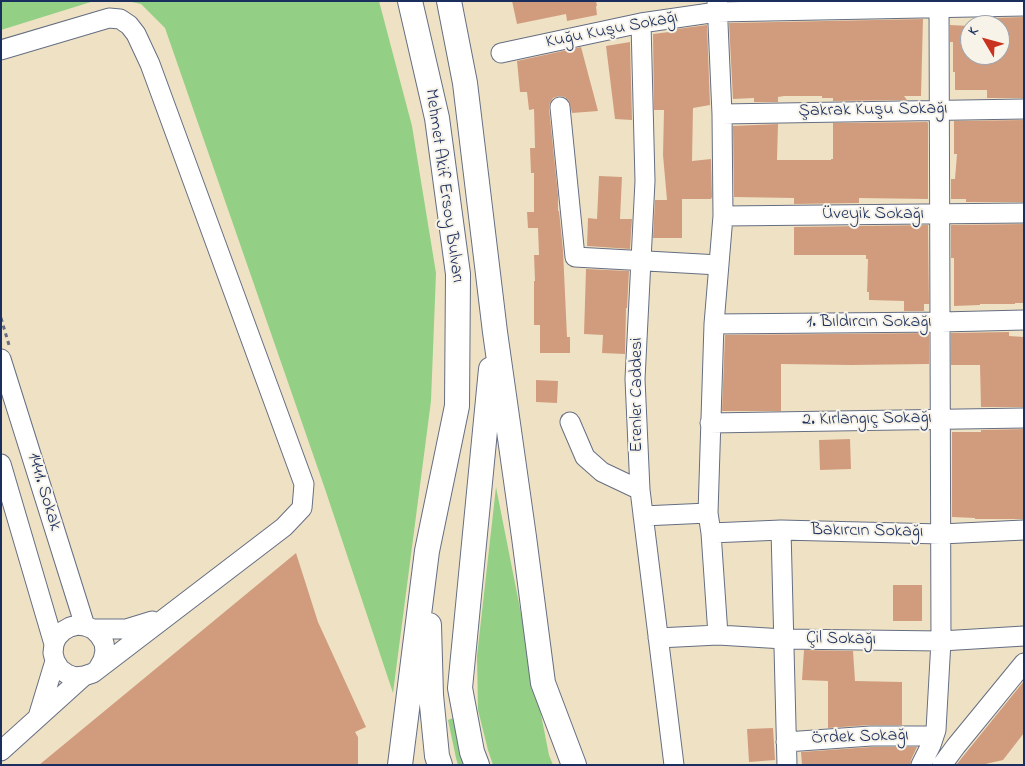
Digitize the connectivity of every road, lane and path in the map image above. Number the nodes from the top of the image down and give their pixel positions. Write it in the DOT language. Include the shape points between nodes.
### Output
graph roads {
  1 [pos="410,1"];
  2 [pos="449,1"];
  3 [pos="940,4"];
  4 [pos="1024,6"];
  5 [pos="717,7"];
  6 [pos="641,23"];
  7 [pos="1,50"];
  8 [pos="501,54"];
  9 [pos="560,107"];
  10 [pos="1024,109"];
  11 [pos="940,110"];
  12 [pos="722,114"];
  13 [pos="1024,213"];
  14 [pos="940,215"];
  15 [pos="723,216"];
  16 [pos="641,261"];
  17 [pos="719,265"];
  18 [pos="1024,320"];
  19 [pos="941,322"];
  20 [pos="714,324"];
  21 [pos="495,332"];
  22 [pos="1,358"];
  23 [pos="1024,418"];
  24 [pos="941,419"];
  25 [pos="570,422"];
  26 [pos="710,423"];
  27 [pos="1,464"];
  28 [pos="640,490"];
  29 [pos="708,513"];
  30 [pos="643,516"];
  31 [pos="781,530"];
  32 [pos="1024,530"];
  33 [pos="711,533"];
  34 [pos="941,534"];
  35 [pos="427,551"];
  36 [pos="167,616"];
  37 [pos="89,628"];
  38 [pos="718,635"];
  39 [pos="1024,636"];
  40 [pos="658,638"];
  41 [pos="784,639"];
  42 [pos="941,641"];
  43 [pos="55,652"];
  44 [pos="1024,663"];
  45 [pos="92,672"];
  46 [pos="37,718"];
  47 [pos="934,736"];
  48 [pos="786,742"];
  49 [pos="1,751"];
  50 [pos="946,761"];
  51 [pos="400,765"];
  52 [pos="440,765"];
  53 [pos="477,765"];
  54 [pos="574,765"];
  55 [pos="674,765"];
  56 [pos="788,765"];
  57 [pos="921,765"];
  1 -- 35 [label="main road, Mehmet Akif Ersoy Bulvarı" via="437,118 458,274 457,406"];
  2 -- 21 [label="main road, Mehmet Akif Ersoy Bulvarı" via="466,82"];
  3 -- 4 [label="street, Kuğu Kuşu Sokağı"];
  3 -- 5 [label="street, Kuğu Kuşu Sokağı"];
  3 -- 11 [label="street"];
  5 -- 6 [label="street, Kuğu Kuşu Sokağı"];
  5 -- 12 [label="street"];
  6 -- 8 [label="street, Kuğu Kuşu Sokağı"];
  6 -- 16 [label="street, Erenler Caddesi" via="645,181"];
  7 -- 36 [label="street" via="109,18 120,19 136,34 150,64 304,484 302,508 284,527"];
  9 -- 16 [label="street" via="575,256"];
  10 -- 11 [label="street, Şakrak Kuşu Sokağı"];
  11 -- 12 [label="street, Şakrak Kuşu Sokağı"];
  11 -- 14 [label="street"];
  12 -- 15 [label="street"];
  13 -- 14 [label="street, Üveyik Sokağı"];
  14 -- 15 [label="street, Üveyik Sokağı"];
  14 -- 19 [label="street"];
  15 -- 17 [label="street"];
  16 -- 17 [label="street"];
  16 -- 28 [label="street, Erenler Caddesi" via="635,379"];
  17 -- 20 [label="street"];
  18 -- 19 [label="street, 1. Bıldırcın Sokağı"];
  19 -- 20 [label="street, 1. Bıldırcın Sokağı"];
  19 -- 24 [label="street"];
  20 -- 26 [label="street"];
  21 -- 53 [label="main road" via="460,688"];
  21 -- 54 [label="main road" via="543,683"];
  22 -- 37 [label="street, 1441. Sokak"];
  23 -- 24 [label="street, 2. Kırlangıç Sokağı"];
  24 -- 26 [label="street, 2. Kırlangıç Sokağı"];
  24 -- 34 [label="street"];
  25 -- 28 [label="street" via="585,456 602,472"];
  26 -- 29 [label="street"];
  27 -- 43 [label="street, 1441. Sokak"];
  28 -- 30 [label="street, Erenler Caddesi"];
  29 -- 30 [label="street"];
  29 -- 33 [label="street"];
  30 -- 40 [label="street, Erenler Caddesi"];
  31 -- 33 [label="street, Bakırcın Sokağı"];
  31 -- 34 [label="street, Bakırcın Sokağı"];
  31 -- 41 [label="street"];
  32 -- 34 [label="street, Bakırcın Sokağı"];
  33 -- 38 [label="street"];
  34 -- 42 [label="street"];
  35 -- 51 [label="main road"];
  35 -- 52 [label="main road" via="431,694"];
  36 -- 37 [label="street" via="126,629"];
  36 -- 45 [label="street"];
  37 -- 43 [label="street" via="78,625 63,631 58,637"];
  37 -- 45 [label="street" via="99,635 105,651 103,660"];
  38 -- 40 [label="street, Çil Sokağı"];
  38 -- 41 [label="street, Çil Sokağı"];
  39 -- 42 [label="street, Çil Sokağı"];
  40 -- 55 [label="street, Erenler Caddesi"];
  41 -- 42 [label="street, Çil Sokağı"];
  41 -- 48 [label="street"];
  42 -- 47 [label="street"];
  43 -- 45 [label="street" via="60,668 67,674 76,677"];
  43 -- 46 [label="street"];
  44 -- 50 [label="street"];
  45 -- 46 [label="street"];
  46 -- 49 [label="street"];
  47 -- 48 [label="street, Ördek Sokağı" via="871,736"];
  47 -- 57 [label="street"];
  48 -- 56 [label="street"];
}
